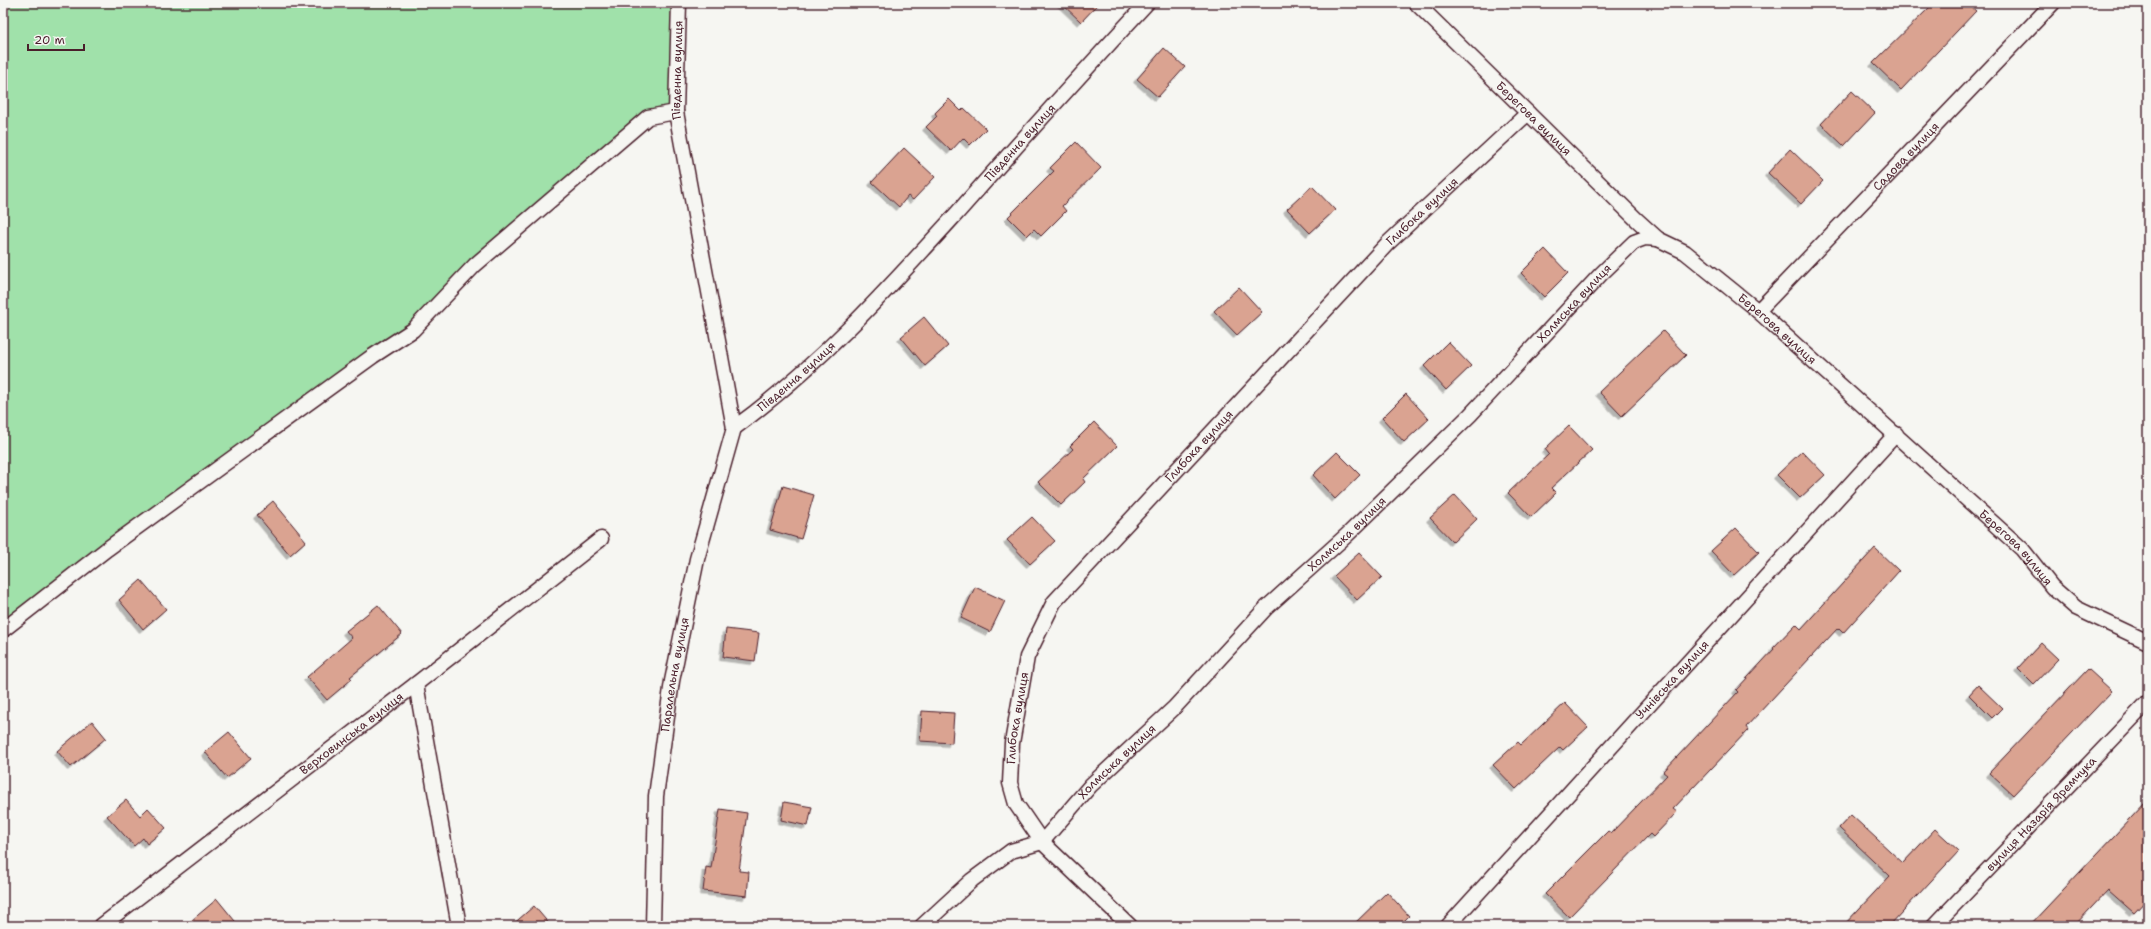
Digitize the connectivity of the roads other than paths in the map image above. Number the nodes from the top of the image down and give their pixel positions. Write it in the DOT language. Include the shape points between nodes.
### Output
graph roads {
  1 [pos="679,3"];
  2 [pos="1146,3"];
  3 [pos="1416,3"];
  4 [pos="2053,3"];
  5 [pos="676,112"];
  6 [pos="1528,113"];
  7 [pos="1658,239"];
  8 [pos="1758,310"];
  9 [pos="734,428"];
  10 [pos="1896,434"];
  11 [pos="601,539"];
  12 [pos="3,630"];
  13 [pos="2148,642"];
  14 [pos="416,684"];
  15 [pos="2148,702"];
  16 [pos="1042,842"];
  17 [pos="101,926"];
  18 [pos="459,926"];
  19 [pos="653,926"];
  20 [pos="922,926"];
  21 [pos="1130,926"];
  22 [pos="1448,926"];
  23 [pos="1934,926"];
  1 -- 5 [label="street, Південна вулиця"];
  2 -- 9 [label="street, Південна вулиця" via="850,328 763,407"];
  3 -- 6 [label="street, Берегова вулиця"];
  4 -- 8 [label="street, Садова вулиця"];
  5 -- 9 [label="street, Південна вулиця"];
  5 -- 12 [label="street" via="648,117 475,265 413,330 373,356 106,549"];
  6 -- 7 [label="street, Берегова вулиця"];
  6 -- 16 [label="street, Глибока вулиця" via="1388,243 1054,602 1027,656 1012,743 1010,783 1016,804"];
  7 -- 8 [label="street, Берегова вулиця" via="1685,252"];
  7 -- 16 [label="street, Холмська вулиця" via="1645,238 1634,242 1617,258 1470,415 1347,535 1266,608 1174,708 1091,785"];
  8 -- 10 [label="street, Берегова вулиця"];
  9 -- 19 [label="street, Паралельна вулиця" via="697,559 672,681 656,796"];
  10 -- 13 [label="street, Берегова вулиця" via="2022,549 2052,586 2076,608"];
  10 -- 22 [label="street, Учнівська вулиця"];
  11 -- 14 [label="street, Верховинська вулиця"];
  14 -- 17 [label="street, Верховинська вулиця"];
  14 -- 18 [label="street"];
  15 -- 23 [label="street, вулиця Назарія Яремчука"];
  16 -- 20 [label="street" via="1010,851 972,880"];
  16 -- 21 [label="street, Глибока вулиця"];
}
